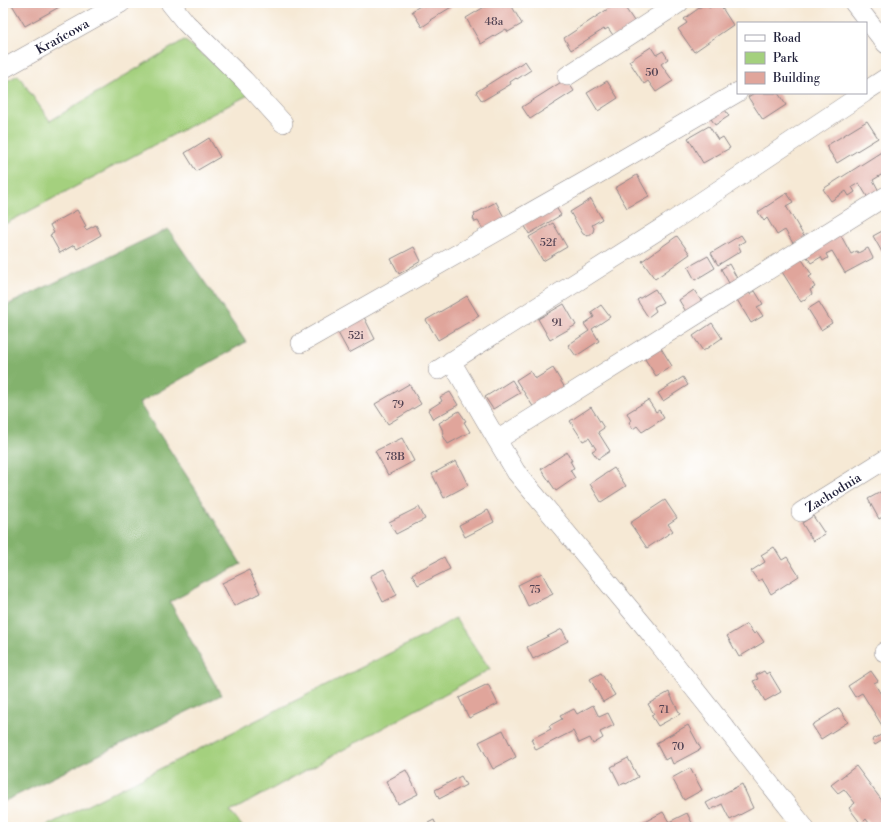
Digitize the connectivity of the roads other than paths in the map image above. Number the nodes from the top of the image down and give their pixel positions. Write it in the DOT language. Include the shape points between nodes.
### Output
graph roads {
  1 [pos="121,3"];
  2 [pos="170,3"];
  3 [pos="679,3"];
  4 [pos="856,13"];
  5 [pos="865,22"];
  6 [pos="867,24"];
  7 [pos="886,44"];
  8 [pos="3,69"];
  9 [pos="567,76"];
  10 [pos="886,78"];
  11 [pos="867,91"];
  12 [pos="737,93"];
  13 [pos="862,94"];
  14 [pos="283,123"];
  15 [pos="886,196"];
  16 [pos="301,343"];
  17 [pos="497,440"];
  18 [pos="886,459"];
  19 [pos="801,512"];
  20 [pos="804,827"];
  1 -- 8 [label="street, Krańcowa"];
  2 -- 14 [label="street" via="186,24 244,80"];
  3 -- 9 [label="street"];
  4 -- 5 [label="street"];
  6 -- 7 [label="street"];
  10 -- 11 [label="street"];
  12 -- 16 [label="street"];
  13 -- 17 [label="street" via="668,224 445,366"];
  15 -- 17 [label="street"];
  17 -- 20 [label="street" via="516,472 650,633"];
  18 -- 19 [label="street, Zachodnia"];
}
